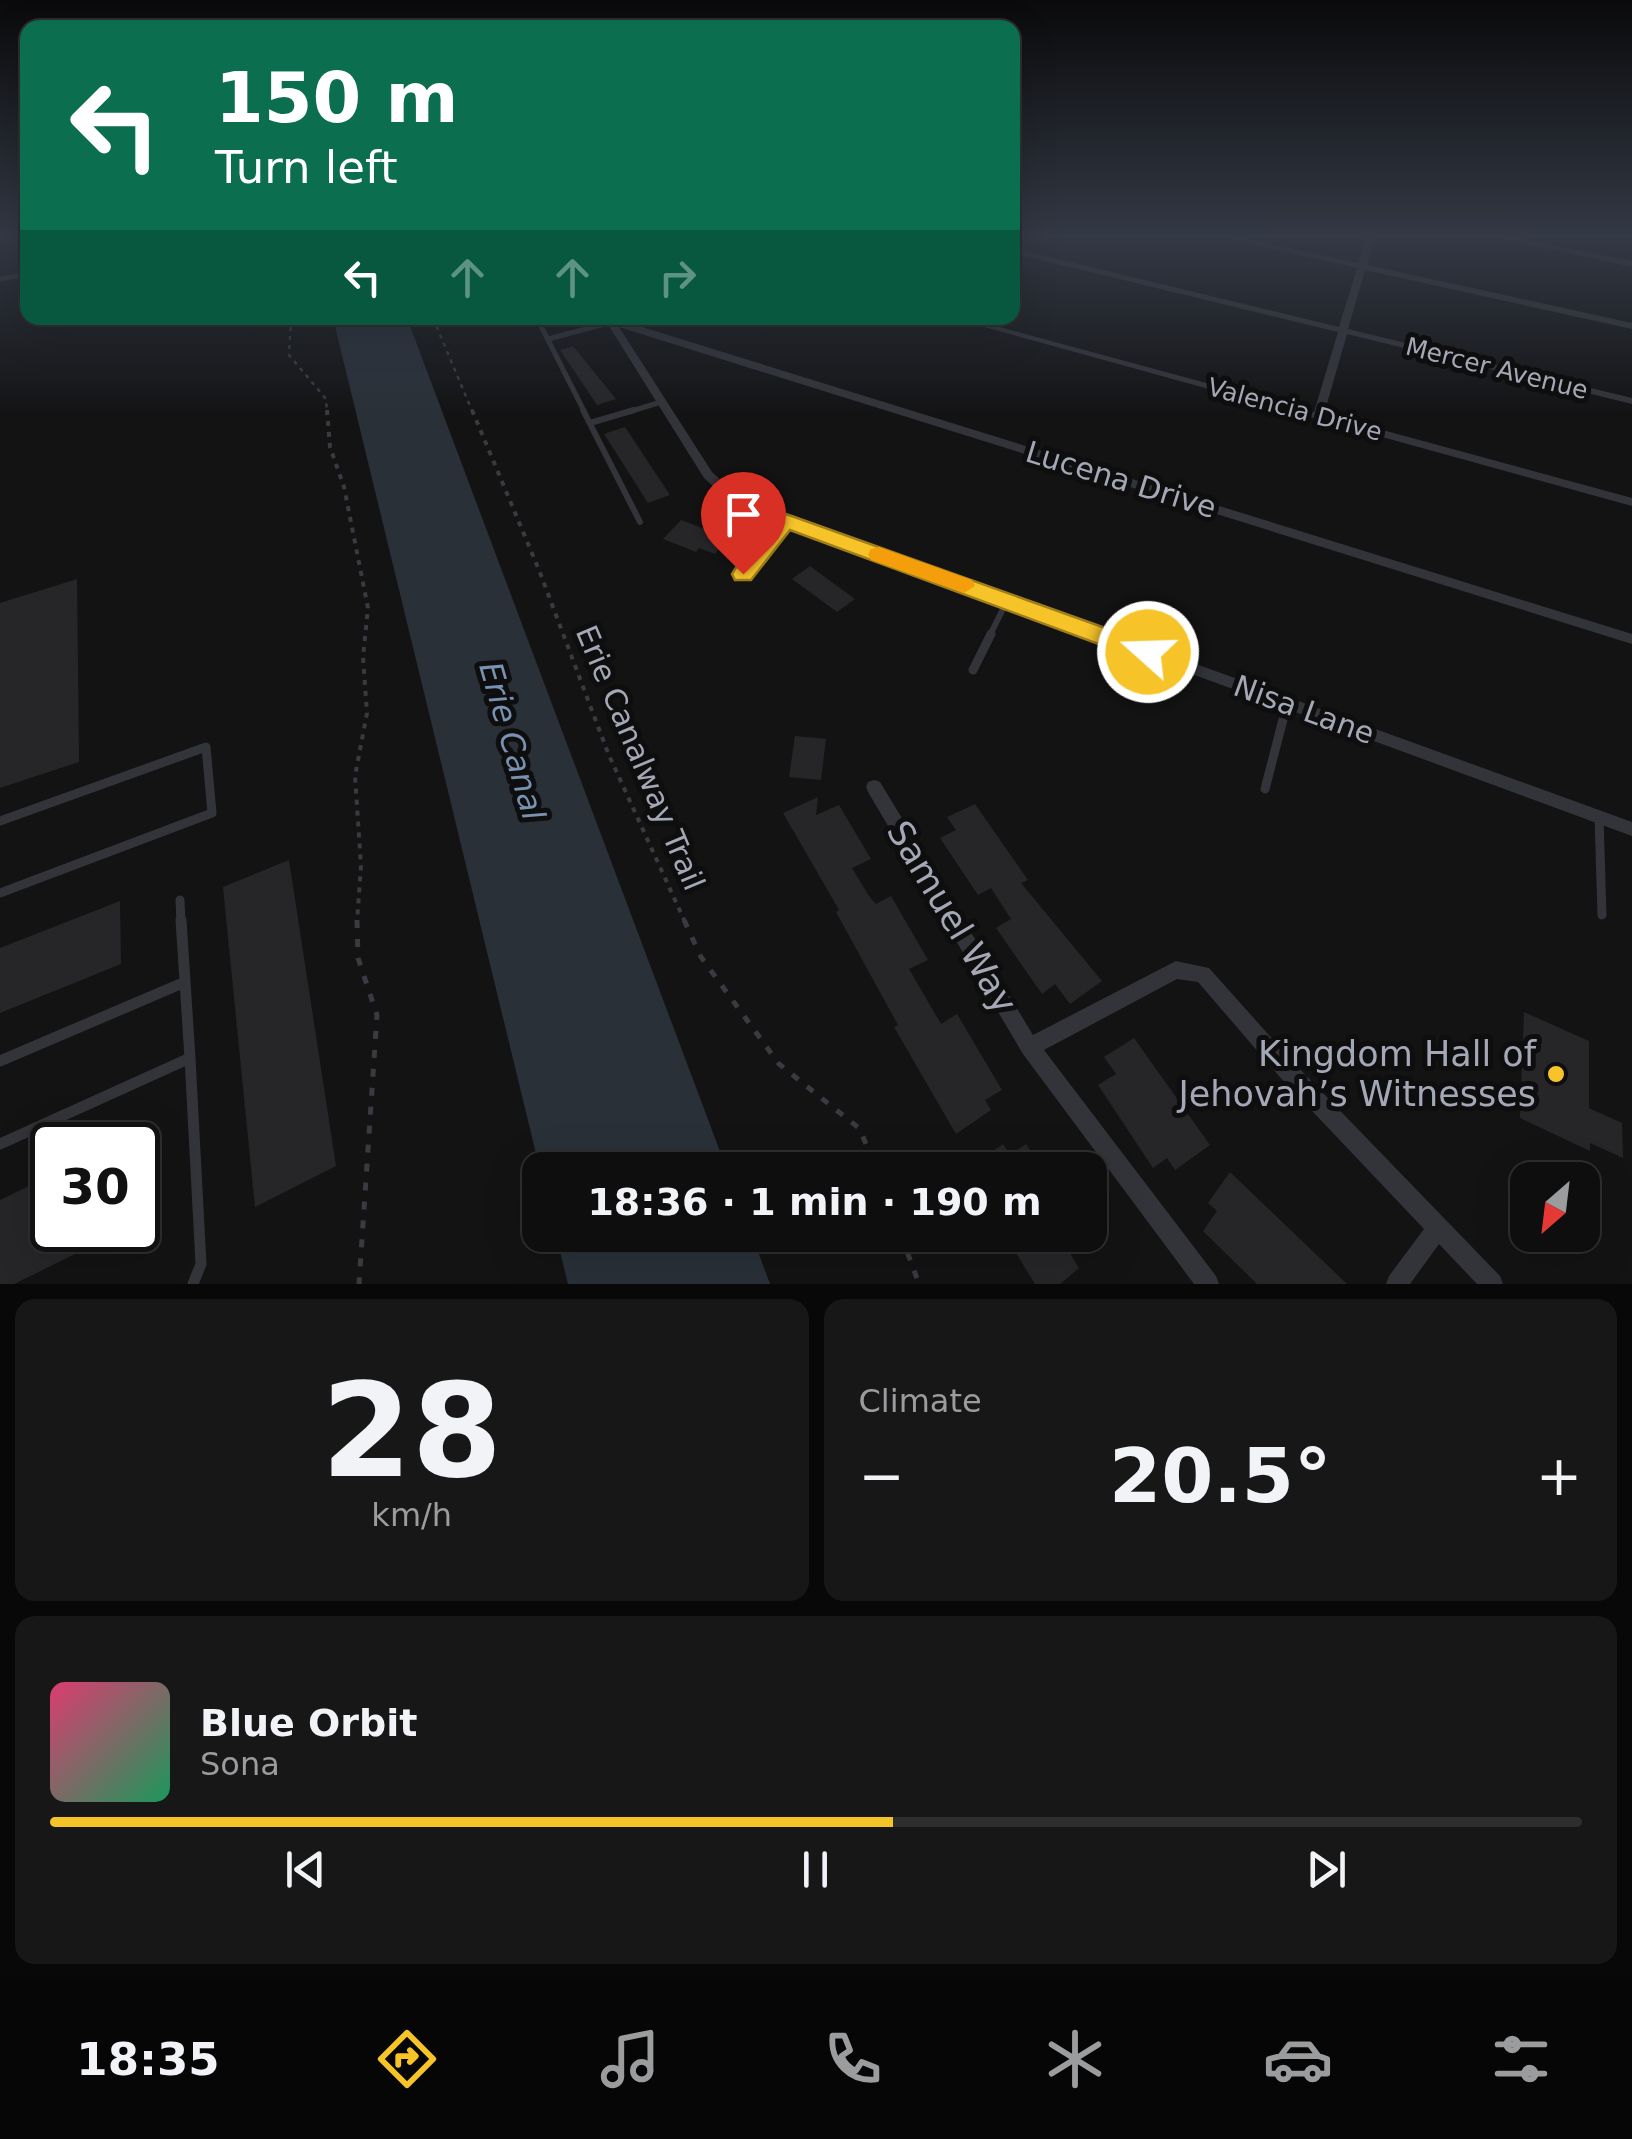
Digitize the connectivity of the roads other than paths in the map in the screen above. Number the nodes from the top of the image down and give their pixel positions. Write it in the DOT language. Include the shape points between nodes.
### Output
graph roads {
  1 [pos="1198,295"];
  2 [pos="1355,295"];
  3 [pos="1490,295"];
  4 [pos="541,325"];
  5 [pos="594,325"];
  6 [pos="613,325"];
  7 [pos="626,325"];
  8 [pos="983,325"];
  9 [pos="1632,326"];
  10 [pos="1344,330"];
  11 [pos="548,339"];
  12 [pos="1632,401"];
  13 [pos="661,402"];
  14 [pos="1318,415"];
  15 [pos="590,423"];
  16 [pos="1632,502"];
  17 [pos="786,521"];
  18 [pos="640,522"];
  19 [pos="743,574"];
  20 [pos="1007,601"];
  21 [pos="1632,639"];
  22 [pos="973,670"];
  23 [pos="1288,704"];
  24 [pos="874,787"];
  25 [pos="1265,789"];
  26 [pos="1599,817"];
  27 [pos="0,821"];
  28 [pos="1632,829"];
  29 [pos="0,893"];
  30 [pos="180,900"];
  31 [pos="1602,916"];
  32 [pos="186,982"];
  33 [pos="1030,1047"];
  34 [pos="190,1058"];
  35 [pos="0,1062"];
  36 [pos="0,1144"];
  37 [pos="1438,1228"];
  38 [pos="193,1284"];
  39 [pos="1208,1284"];
  40 [pos="1397,1284"];
  41 [pos="1492,1284"];
  1 -- 10 [label="street, Mercer Avenue"];
  2 -- 10 [label="street"];
  3 -- 9 [label="street"];
  4 -- 11 [label="lane"];
  5 -- 11 [label="lane"];
  6 -- 13 [label="street, Nisa Lane"];
  7 -- 21 [label="street, Lucena Drive"];
  8 -- 14 [label="street, Valencia Drive"];
  10 -- 12 [label="street, Mercer Avenue"];
  10 -- 14 [label="street"];
  11 -- 15 [label="lane"];
  13 -- 15 [label="lane"];
  13 -- 17 [label="street, Nisa Lane" via="708,475 738,502"];
  14 -- 16 [label="street, Valencia Drive"];
  15 -- 18 [label="lane"];
  17 -- 19 [label="lane"];
  17 -- 20 [label="street, Nisa Lane"];
  20 -- 22 [label="lane"];
  20 -- 23 [label="street, Nisa Lane"];
  23 -- 25 [label="lane"];
  23 -- 26 [label="street, Nisa Lane"];
  24 -- 33 [label="street, Samuel Way"];
  26 -- 28 [label="street, Nisa Lane"];
  26 -- 31 [label="lane"];
  27 -- 29 [label="lane" via="206,748 212,813"];
  30 -- 32 [label="lane"];
  32 -- 34 [label="lane"];
  32 -- 35 [label="lane"];
  33 -- 37 [label="street, Samuel Way" via="1176,970 1203,974"];
  33 -- 39 [label="street, Samuel Way"];
  34 -- 36 [label="lane"];
  34 -- 38 [label="lane" via="201,1264"];
  37 -- 40 [label="street"];
  37 -- 41 [label="street, Samuel Way"];
}
